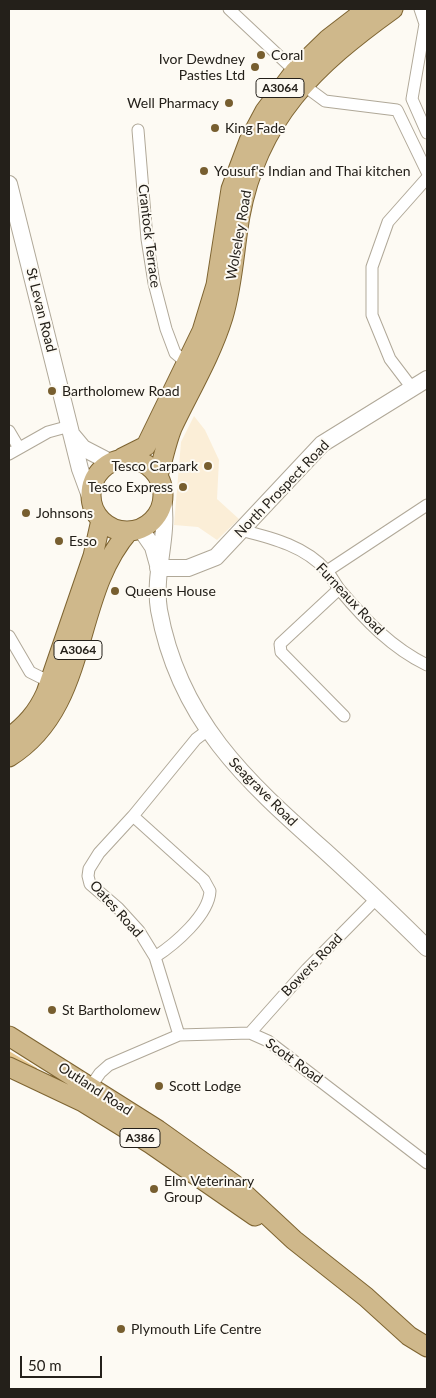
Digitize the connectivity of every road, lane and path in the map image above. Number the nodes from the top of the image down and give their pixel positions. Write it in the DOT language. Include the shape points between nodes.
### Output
graph roads {
  1 [pos="229,9"];
  2 [pos="367,9"];
  3 [pos="393,9"];
  4 [pos="420,9"];
  5 [pos="299,78"];
  6 [pos="412,100"];
  7 [pos="397,110"];
  8 [pos="138,130"];
  9 [pos="427,133"];
  10 [pos="427,172"];
  11 [pos="427,178"];
  12 [pos="9,184"];
  13 [pos="187,363"];
  14 [pos="427,378"];
  15 [pos="412,388"];
  16 [pos="9,431"];
  17 [pos="72,431"];
  18 [pos="14,451"];
  19 [pos="116,460"];
  20 [pos="158,475"];
  21 [pos="91,499"];
  22 [pos="163,500"];
  23 [pos="427,505"];
  24 [pos="101,520"];
  25 [pos="135,530"];
  26 [pos="241,530"];
  27 [pos="158,568"];
  28 [pos="327,571"];
  29 [pos="340,589"];
  30 [pos="9,636"];
  31 [pos="427,665"];
  32 [pos="50,682"];
  33 [pos="344,716"];
  34 [pos="208,730"];
  35 [pos="9,738"];
  36 [pos="9,757"];
  37 [pos="133,816"];
  38 [pos="377,898"];
  39 [pos="427,948"];
  40 [pos="155,957"];
  41 [pos="250,1033"];
  42 [pos="179,1035"];
  43 [pos="9,1036"];
  44 [pos="10,1068"];
  45 [pos="90,1086"];
  46 [pos="427,1163"];
  47 [pos="294,1240"];
  48 [pos="366,1297"];
  49 [pos="427,1337"];
  50 [pos="427,1347"];
  1 -- 5 [label="street"];
  2 -- 5 [label="main road, Wolseley Road / A3064" via="328,39"];
  3 -- 5 [label="main road, Wolseley Road / A3064"];
  4 -- 6 [label="street" via="424,24"];
  5 -- 7 [label="street" via="325,101"];
  5 -- 13 [label="main road, Wolseley Road / A3064" via="265,111 238,168 230,194 216,285 202,331"];
  5 -- 20 [label="main road, Wolseley Road / A3064" via="250,174 222,318 171,430"];
  6 -- 7 [label="street"];
  6 -- 9 [label="street"];
  7 -- 10 [label="street"];
  8 -- 13 [label="street, Crantock Terrace" via="154,283 166,329 176,353"];
  11 -- 15 [label="street" via="388,222 372,267 372,315 390,359"];
  12 -- 17 [label="street, St Levan Road"];
  13 -- 19 [label="main road, Wolseley Road / A3064" via="146,446"];
  14 -- 15 [label="street, North Prospect Road"];
  15 -- 26 [label="street, North Prospect Road" via="322,444"];
  16 -- 18 [label="street"];
  17 -- 18 [label="street" via="48,432"];
  17 -- 19 [label="street" via="83,448"];
  17 -- 21 [label="street, St Levan Road" via="80,469"];
  19 -- 20 [label="main road" via="142,462"];
  19 -- 21 [label="main road" via="100,470 93,481"];
  20 -- 22 [label="main road"];
  21 -- 24 [label="main road"];
  22 -- 25 [label="main road" via="155,517"];
  22 -- 27 [label="street" via="165,517"];
  23 -- 28 [label="street"];
  24 -- 25 [label="main road" via="114,528"];
  24 -- 32 [label="main road, A3064" via="93,556"];
  25 -- 27 [label="street" via="153,547"];
  25 -- 36 [label="main road, A3064" via="107,562 71,673 51,718 32,740"];
  26 -- 27 [label="street, North Prospect Road" via="228,546 206,563 188,568"];
  26 -- 28 [label="street, Furneaux Road" via="295,547"];
  27 -- 34 [label="street, Seagrave Road" via="157,596 171,654 185,693"];
  28 -- 29 [label="street, Furneaux Road"];
  29 -- 31 [label="street, Furneaux Road" via="391,643 407,656"];
  29 -- 33 [label="street" via="280,644 281,652"];
  30 -- 32 [label="street" via="30,672"];
  32 -- 35 [label="main road, A3064" via="38,709 26,725"];
  34 -- 37 [label="street, Oates Road" via="196,739"];
  34 -- 38 [label="street, Seagrave Road" via="236,767 263,795"];
  37 -- 40 [label="street, Oates Road" via="99,853 88,876 90,884 139,931"];
  37 -- 40 [label="street" via="204,880 210,891 206,909 169,948"];
  38 -- 39 [label="street, Seagrave Road"];
  38 -- 41 [label="street, Bowers Road"];
  40 -- 42 [label="street, Oates Road"];
  41 -- 42 [label="street, Scott Road"];
  41 -- 46 [label="street, Scott Road" via="268,1041"];
  42 -- 45 [label="street, Scott Road" via="109,1065"];
  43 -- 45 [label="main road, Outland Road / A386"];
  44 -- 47 [label="main road, Outland Road / A386" via="83,1102"];
  45 -- 47 [label="main road, Outland Road / A386" via="235,1185"];
  47 -- 48 [label="main road, Outland Road / A386"];
  48 -- 49 [label="main road, Outland Road / A386" via="412,1324"];
  48 -- 50 [label="main road, Outland Road / A386" via="409,1336"];
}
